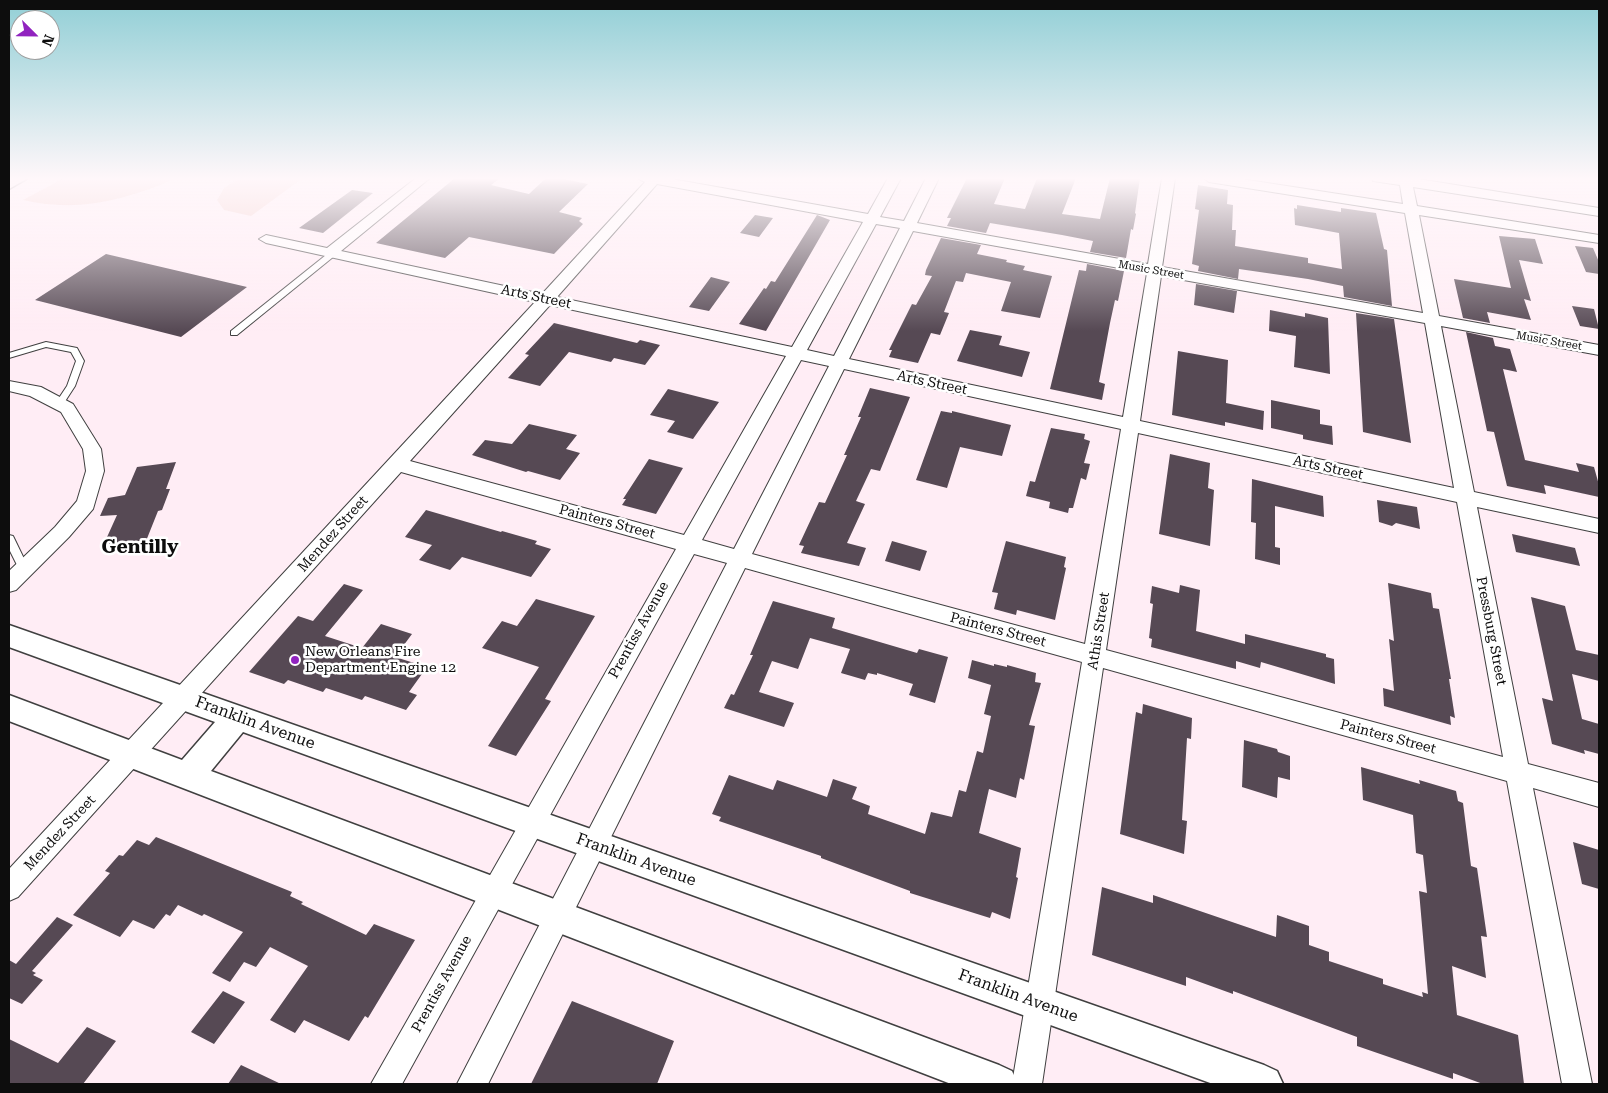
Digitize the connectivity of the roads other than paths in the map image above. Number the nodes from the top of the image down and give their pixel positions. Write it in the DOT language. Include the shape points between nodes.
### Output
graph roads {
  1 [pos="361,229"];
  2 [pos="608,229"];
  3 [pos="867,229"];
  4 [pos="907,229"];
  5 [pos="919,229"];
  6 [pos="1161,229"];
  7 [pos="1415,229"];
  8 [pos="1536,229"];
  9 [pos="266,239"];
  10 [pos="1599,239"];
  11 [pos="332,253"];
  12 [pos="1155,271"];
  13 [pos="546,300"];
  14 [pos="1432,320"];
  15 [pos="234,333"];
  16 [pos="1599,350"];
  17 [pos="797,354"];
  18 [pos="9,356"];
  19 [pos="840,362"];
  20 [pos="9,386"];
  21 [pos="60,404"];
  22 [pos="1131,425"];
  23 [pos="396,464"];
  24 [pos="1465,497"];
  25 [pos="1599,526"];
  26 [pos="9,539"];
  27 [pos="688,544"];
  28 [pos="738,558"];
  29 [pos="24,569"];
  30 [pos="9,584"];
  31 [pos="9,636"];
  32 [pos="1095,656"];
  33 [pos="185,697"];
  34 [pos="9,708"];
  35 [pos="238,717"];
  36 [pos="133,754"];
  37 [pos="1518,773"];
  38 [pos="188,776"];
  39 [pos="1599,795"];
  40 [pos="532,822"];
  41 [pos="593,844"];
  42 [pos="9,888"];
  43 [pos="494,892"];
  44 [pos="557,916"];
  45 [pos="1040,1004"];
  46 [pos="386,1084"];
  47 [pos="472,1084"];
  48 [pos="999,1084"];
  49 [pos="1028,1084"];
  50 [pos="1264,1084"];
  51 [pos="1577,1084"];
  1 -- 11 [label="street"];
  2 -- 13 [label="street, Mendez Street"];
  3 -- 17 [label="street, Prentiss Avenue"];
  4 -- 19 [label="street"];
  5 -- 12 [label="street, Music Street"];
  6 -- 12 [label="street, Athis Street"];
  7 -- 14 [label="street, Pressburg Street"];
  8 -- 10 [label="street"];
  9 -- 11 [label="street, Arts Street"];
  11 -- 13 [label="street, Arts Street"];
  11 -- 15 [label="lane"];
  12 -- 14 [label="street, Music Street"];
  12 -- 22 [label="street, Athis Street"];
  13 -- 17 [label="street, Arts Street"];
  13 -- 23 [label="street, Mendez Street"];
  14 -- 16 [label="street, Music Street"];
  14 -- 24 [label="street, Pressburg Street"];
  17 -- 19 [label="street, Arts Street"];
  17 -- 27 [label="street, Prentiss Avenue"];
  18 -- 21 [label="lane" via="46,344 74,350 80,361"];
  19 -- 22 [label="street, Arts Street"];
  19 -- 28 [label="street"];
  20 -- 21 [label="street" via="35,392"];
  21 -- 29 [label="street" via="67,408 82,429 92,449 95,471 86,504"];
  22 -- 24 [label="street, Arts Street"];
  22 -- 32 [label="street, Athis Street"];
  23 -- 27 [label="street, Painters Street"];
  23 -- 33 [label="street, Mendez Street"];
  24 -- 25 [label="street, Arts Street"];
  24 -- 37 [label="street, Pressburg Street"];
  26 -- 29 [label="lane"];
  27 -- 28 [label="street, Painters Street"];
  27 -- 40 [label="street, Prentiss Avenue"];
  28 -- 32 [label="street, Painters Street"];
  28 -- 41 [label="street"];
  29 -- 30 [label="street"];
  31 -- 33 [label="street, Franklin Avenue"];
  32 -- 37 [label="street, Painters Street"];
  32 -- 45 [label="street, Athis Street"];
  33 -- 35 [label="street, Franklin Avenue"];
  33 -- 36 [label="street, Mendez Street"];
  34 -- 36 [label="street"];
  35 -- 38 [label="street"];
  35 -- 40 [label="street, Franklin Avenue"];
  36 -- 38 [label="street"];
  36 -- 42 [label="street, Mendez Street"];
  37 -- 39 [label="street, Painters Street"];
  37 -- 51 [label="street, Pressburg Street"];
  38 -- 43 [label="street"];
  40 -- 41 [label="street, Franklin Avenue"];
  40 -- 43 [label="street, Prentiss Avenue"];
  41 -- 44 [label="street"];
  41 -- 45 [label="street, Franklin Avenue"];
  43 -- 44 [label="street"];
  43 -- 46 [label="street, Prentiss Avenue"];
  44 -- 47 [label="street"];
  44 -- 48 [label="street"];
  45 -- 49 [label="street, Athis Street"];
  45 -- 50 [label="street, Franklin Avenue"];
}
